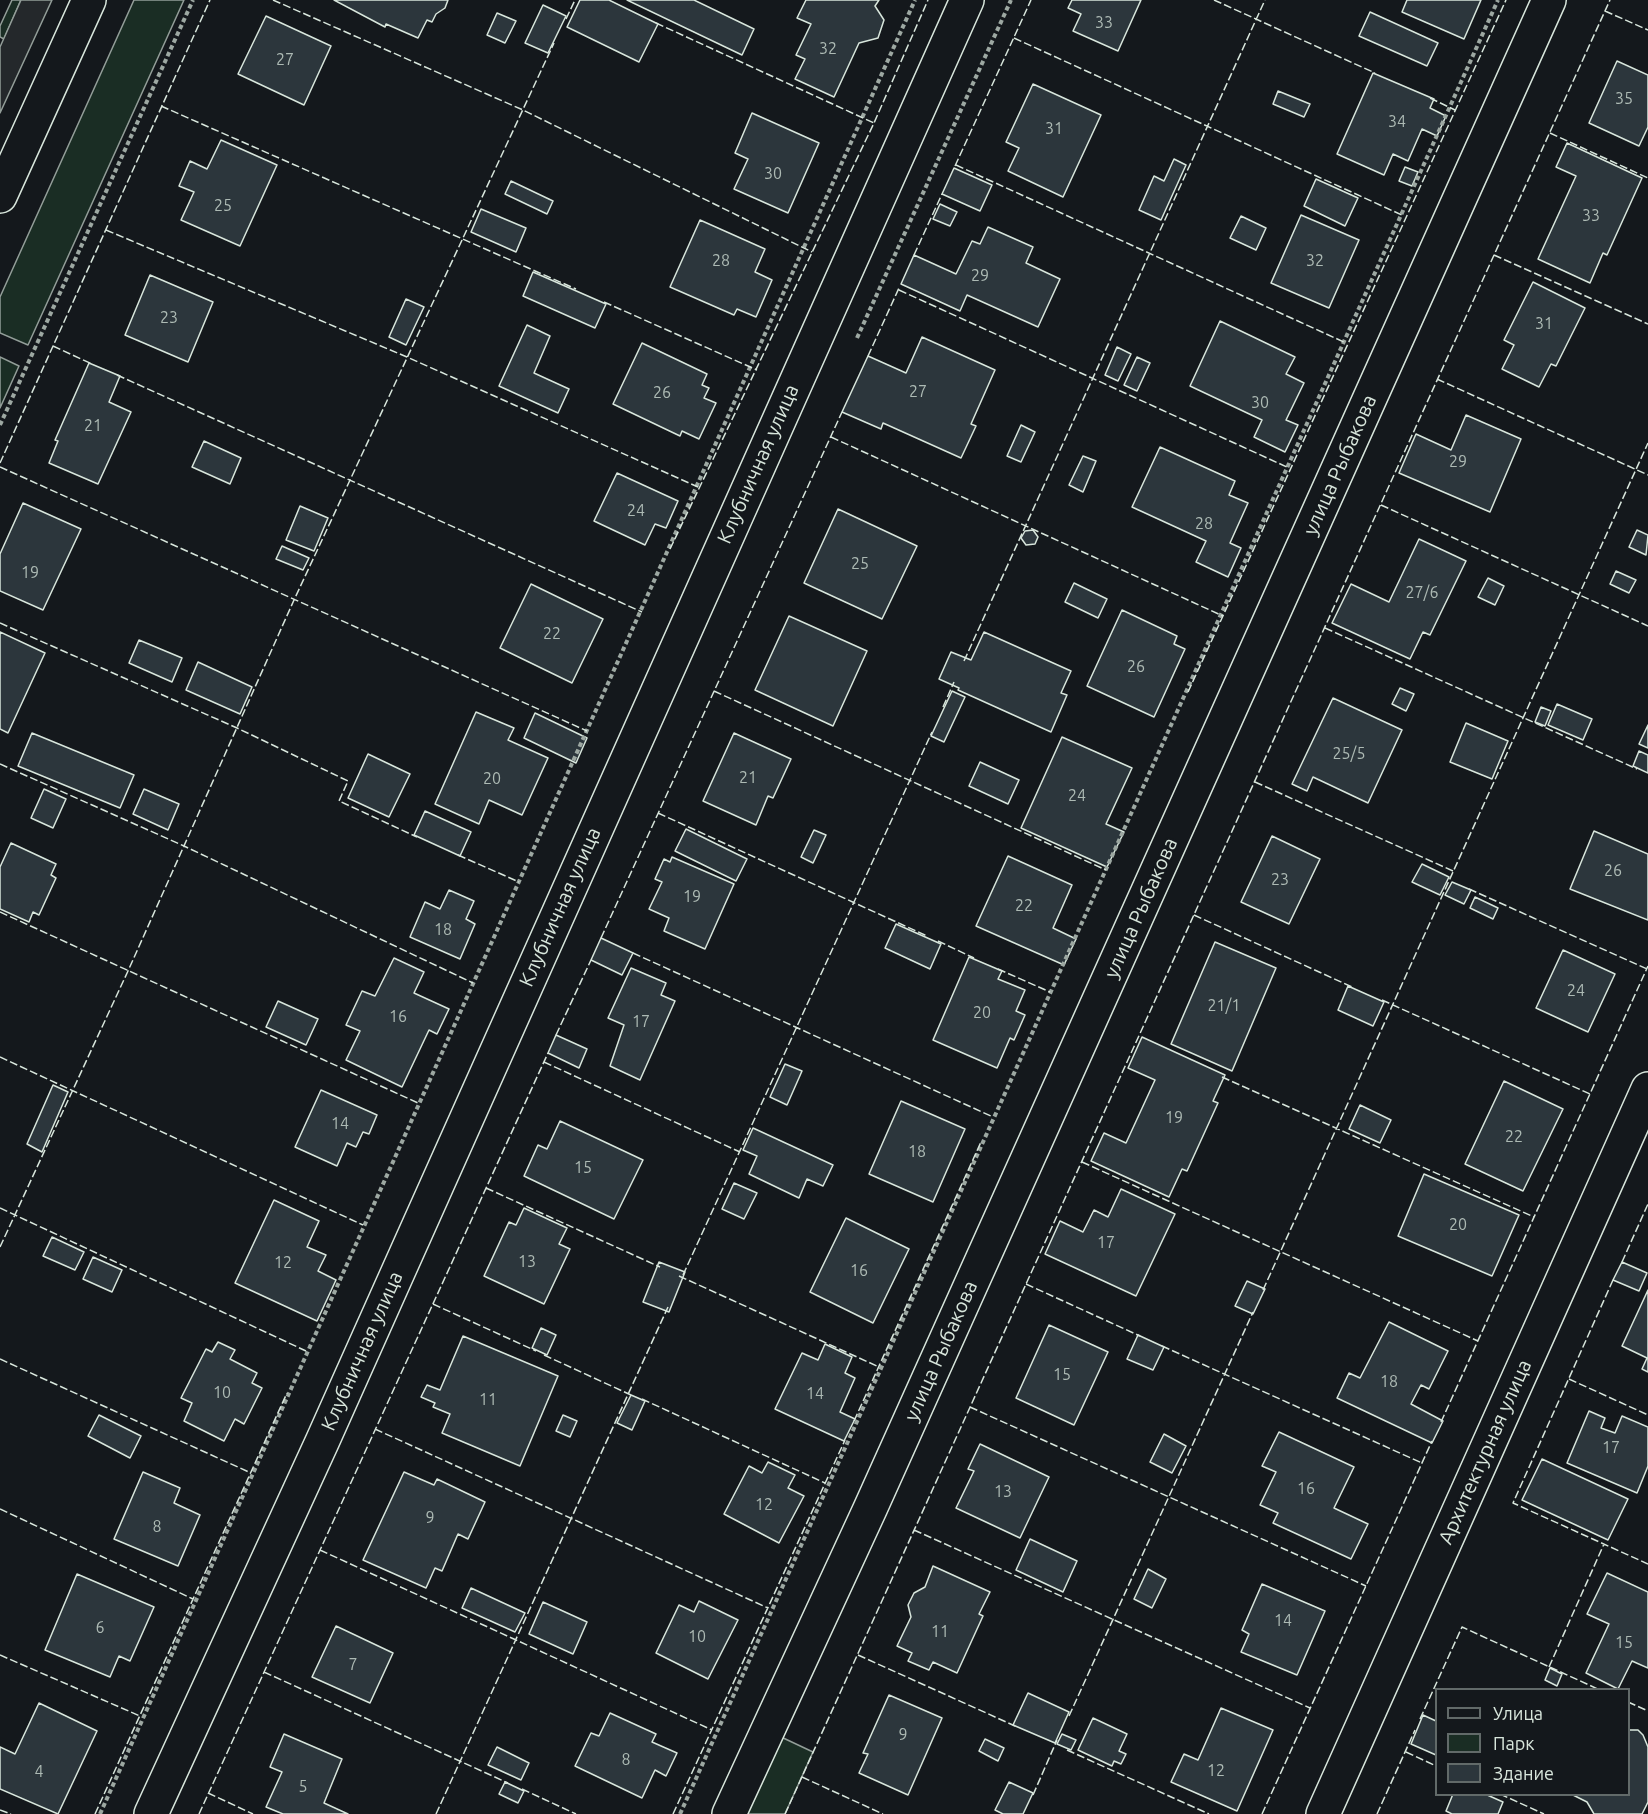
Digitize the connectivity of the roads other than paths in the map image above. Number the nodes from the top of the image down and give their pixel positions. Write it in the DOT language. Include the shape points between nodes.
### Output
graph roads {
  1 [pos="89,0"];
  2 [pos="967,0"];
  3 [pos="1549,0"];
  4 [pos="0,196"];
  5 [pos="1648,1089"];
  6 [pos="151,1814"];
  7 [pos="729,1814"];
  8 [pos="1323,1814"];
  1 -- 4 [label="street"];
  2 -- 6 [label="street, Клубничная улица" via="322,1442"];
  3 -- 7 [label="street, улица Рыбакова"];
  5 -- 8 [label="street, Архитектурная улица"];
}
